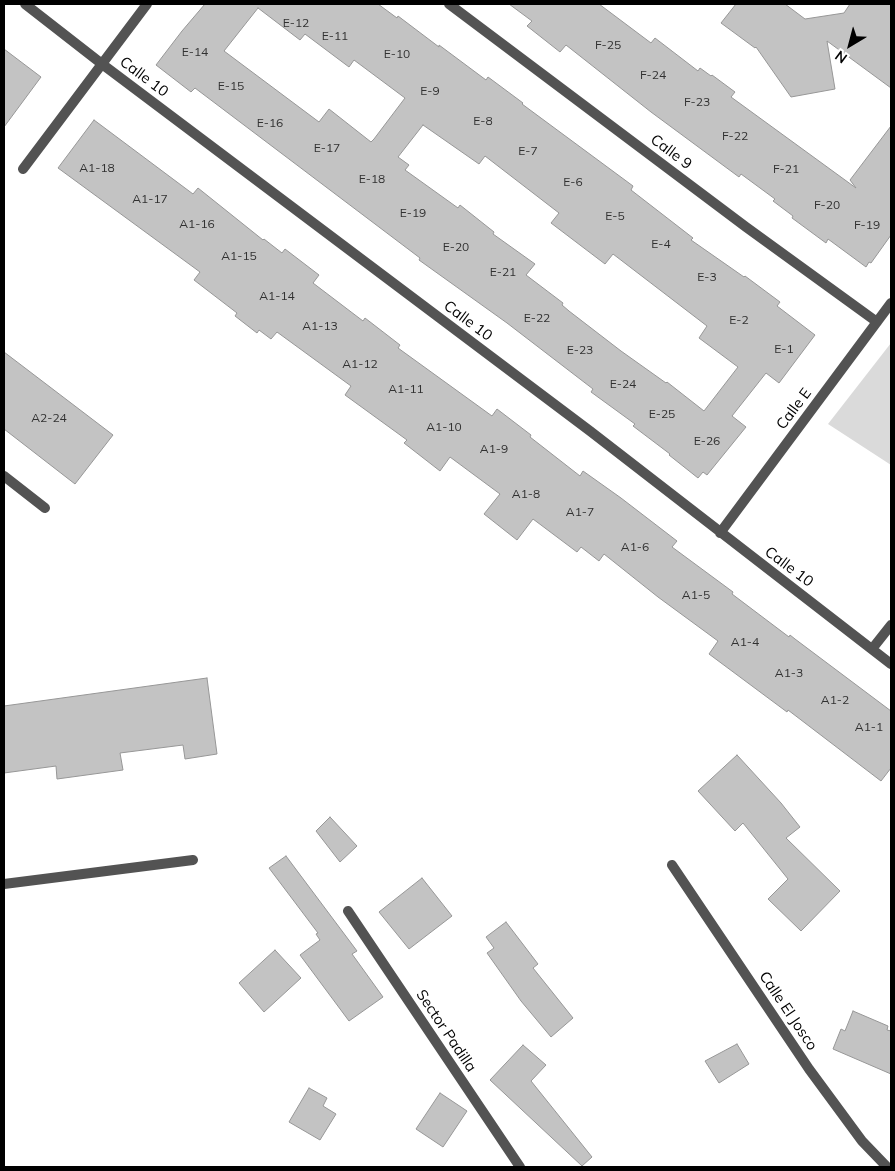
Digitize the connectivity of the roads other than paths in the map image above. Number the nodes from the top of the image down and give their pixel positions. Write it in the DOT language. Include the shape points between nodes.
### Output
graph roads {
  1 [pos="25,4"];
  2 [pos="146,4"];
  3 [pos="449,4"];
  4 [pos="102,64"];
  5 [pos="23,170"];
  6 [pos="891,303"];
  7 [pos="877,322"];
  8 [pos="4,476"];
  9 [pos="45,508"];
  10 [pos="720,533"];
  11 [pos="891,625"];
  12 [pos="872,649"];
  13 [pos="891,664"];
  14 [pos="193,860"];
  15 [pos="672,865"];
  16 [pos="4,884"];
  17 [pos="348,911"];
  18 [pos="520,1167"];
  19 [pos="887,1167"];
  1 -- 4 [label="street, Calle 10"];
  2 -- 4 [label="street"];
  3 -- 7 [label="street, Calle 9"];
  4 -- 5 [label="street"];
  4 -- 10 [label="street, Calle 10"];
  6 -- 7 [label="street, Calle E"];
  7 -- 10 [label="street, Calle E"];
  8 -- 9 [label="street"];
  10 -- 12 [label="street, Calle 10"];
  11 -- 12 [label="street"];
  12 -- 13 [label="street, Calle 10"];
  14 -- 16 [label="street"];
  15 -- 19 [label="street, Calle El Josco" via="809,1069 862,1141"];
  17 -- 18 [label="street, Sector Padilla"];
}
